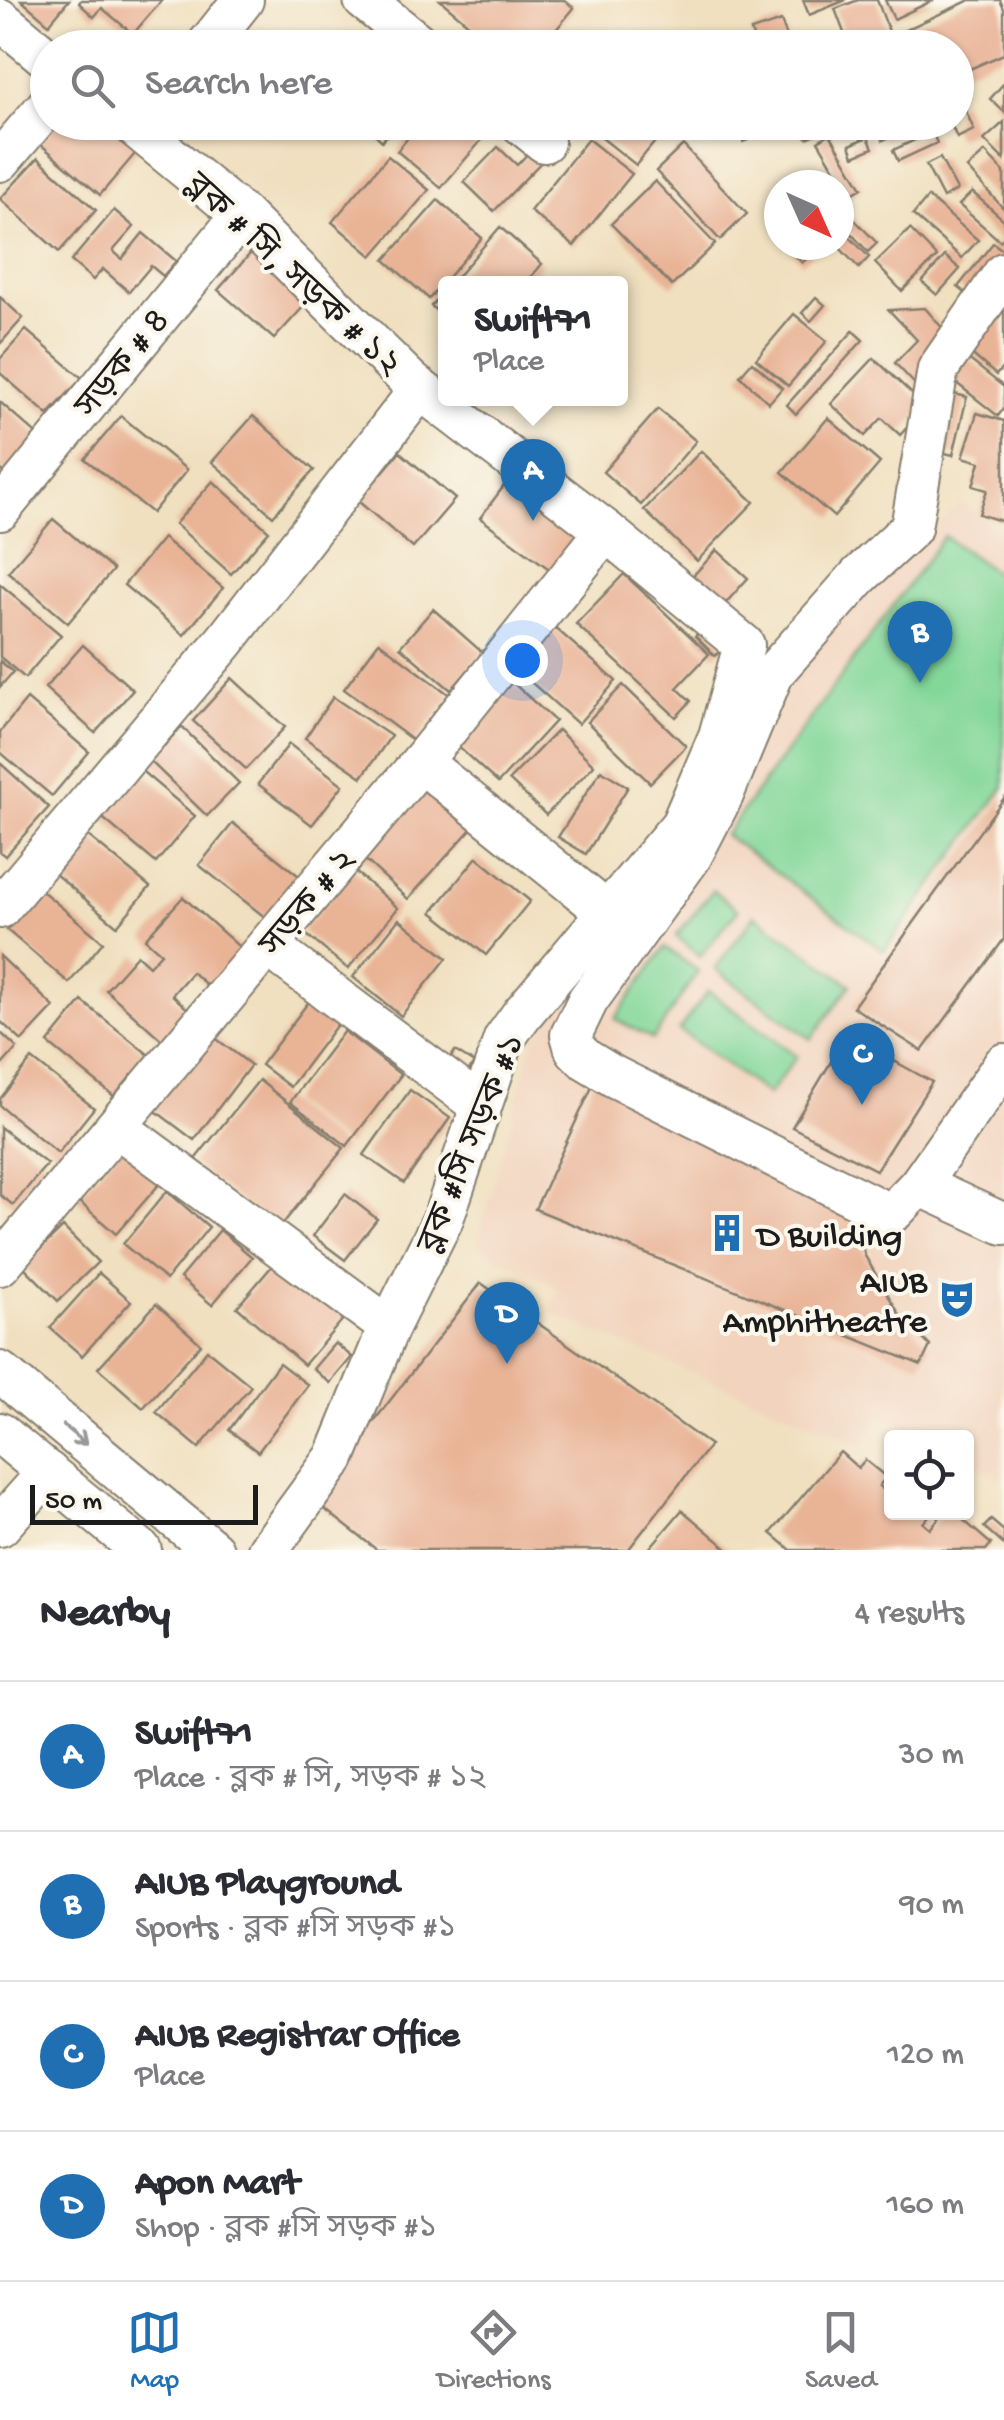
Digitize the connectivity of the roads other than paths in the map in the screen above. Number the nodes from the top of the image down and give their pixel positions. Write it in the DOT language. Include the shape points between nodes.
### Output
graph roads {
  1 [pos="243,0"];
  2 [pos="364,0"];
  3 [pos="0,20"];
  4 [pos="219,30"];
  5 [pos="402,30"];
  6 [pos="30,44"];
  7 [pos="30,126"];
  8 [pos="156,140"];
  9 [pos="0,162"];
  10 [pos="242,214"];
  11 [pos="1004,273"];
  12 [pos="420,389"];
  13 [pos="438,403"];
  14 [pos="442,406"];
  15 [pos="0,510"];
  16 [pos="606,531"];
  17 [pos="744,645"];
  18 [pos="421,762"];
  19 [pos="0,908"];
  20 [pos="607,912"];
  21 [pos="268,946"];
  22 [pos="1004,1064"];
  23 [pos="481,1106"];
  24 [pos="117,1127"];
  25 [pos="919,1185"];
  26 [pos="1004,1224"];
  27 [pos="0,1265"];
  28 [pos="389,1327"];
  29 [pos="0,1372"];
  30 [pos="0,1433"];
  31 [pos="48,1472"];
  32 [pos="0,1526"];
  33 [pos="141,1550"];
  34 [pos="214,1550"];
  35 [pos="268,1550"];
  1 -- 4 [label="street"];
  2 -- 5 [label="street"];
  3 -- 6 [label="street"];
  7 -- 9 [label="street"];
  8 -- 10 [label="street, ব্লক # সি, সড়ক # ১২"];
  10 -- 12 [label="street, ব্লক # সি, সড়ক # ১২"];
  10 -- 15 [label="street, সড়ক # ৪"];
  11 -- 25 [label="street" via="938,369 911,528 774,672 691,857 588,1000 571,1036 585,1059 612,1076 883,1211 894,1210"];
  12 -- 13 [label="street, ব্লক # সি, সড়ক # ১২"];
  12 -- 19 [label="street" via="225,641"];
  14 -- 16 [label="street, ব্লক # সি, সড়ক # ১২"];
  16 -- 17 [label="street, ব্লক # সি, সড়ক # ১২"];
  16 -- 18 [label="street, সড়ক # ২"];
  17 -- 20 [label="street, ব্লক #সি সড়ক #১" via="719,736 681,825"];
  18 -- 20 [label="street"];
  18 -- 21 [label="street, সড়ক # ২"];
  20 -- 23 [label="street, ব্লক #সি সড়ক #১" via="504,1040"];
  21 -- 23 [label="street"];
  21 -- 24 [label="street, সড়ক # ২"];
  22 -- 25 [label="street"];
  23 -- 28 [label="street, ব্লক #সি সড়ক #১" via="443,1219"];
  24 -- 27 [label="street, সড়ক # ২"];
  24 -- 28 [label="street"];
  25 -- 26 [label="street"];
  28 -- 35 [label="street, ব্লক #সি সড়ক #১" via="335,1458"];
  29 -- 34 [label="street, one-way"];
  30 -- 31 [label="street"];
  31 -- 32 [label="street"];
  31 -- 33 [label="street"];
}
